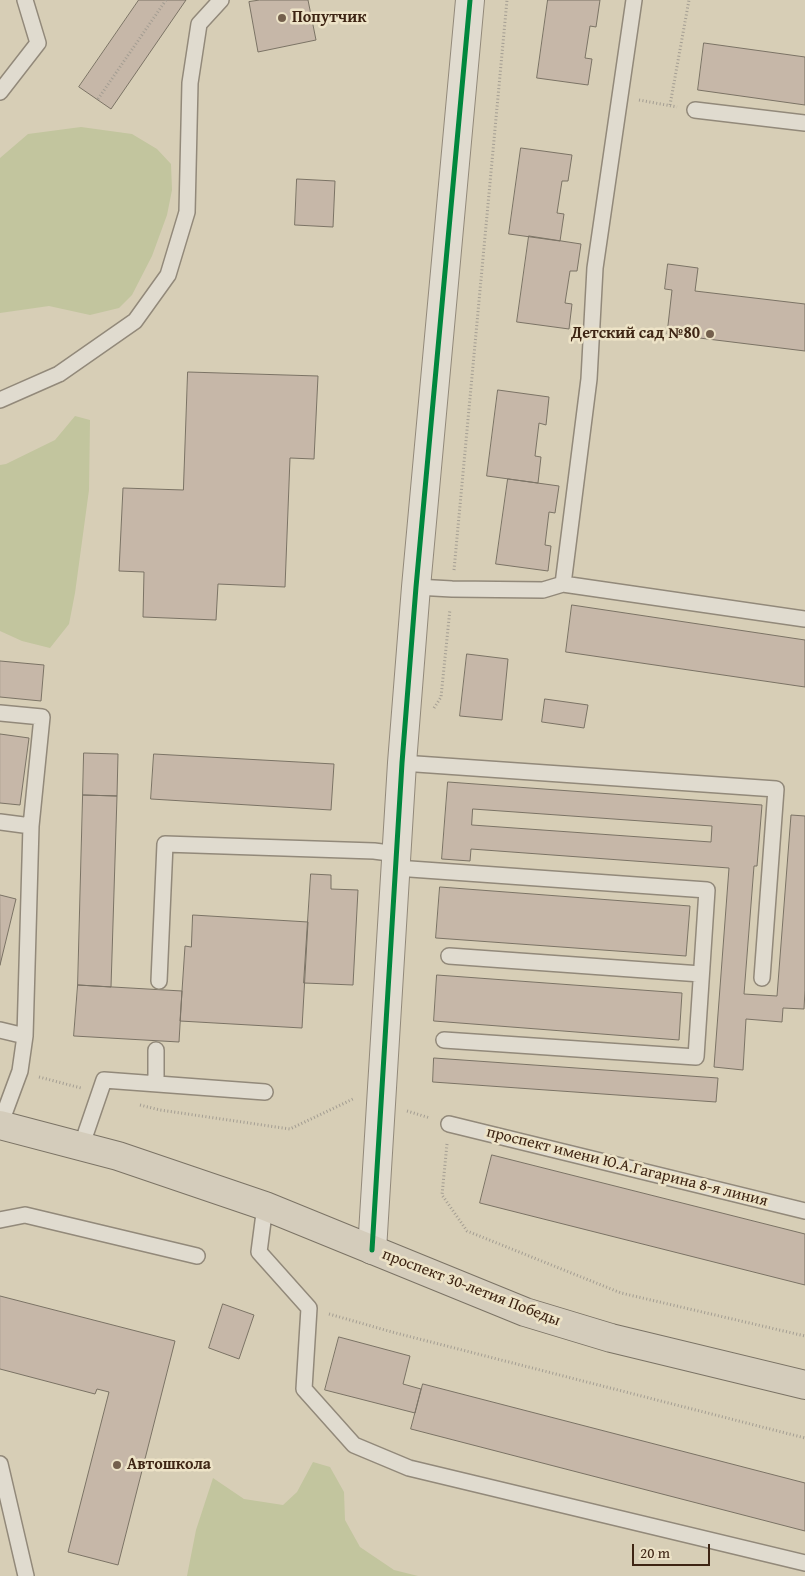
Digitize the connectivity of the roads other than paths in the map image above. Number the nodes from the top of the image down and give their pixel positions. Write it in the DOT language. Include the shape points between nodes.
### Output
graph roads {
  1 [pos="25,0"];
  2 [pos="221,0"];
  3 [pos="470,0"];
  4 [pos="634,0"];
  5 [pos="0,92"];
  6 [pos="695,110"];
  7 [pos="805,123"];
  8 [pos="0,400"];
  9 [pos="563,584"];
  10 [pos="416,587"];
  11 [pos="805,619"];
  12 [pos="0,713"];
  13 [pos="402,763"];
  14 [pos="0,822"];
  15 [pos="32,826"];
  16 [pos="396,861"];
  17 [pos="449,956"];
  18 [pos="701,974"];
  19 [pos="762,978"];
  20 [pos="159,981"];
  21 [pos="0,1030"];
  22 [pos="25,1036"];
  23 [pos="444,1040"];
  24 [pos="156,1050"];
  25 [pos="156,1084"];
  26 [pos="265,1092"];
  27 [pos="449,1124"];
  28 [pos="0,1125"];
  29 [pos="82,1147"];
  30 [pos="265,1206"];
  31 [pos="805,1211"];
  32 [pos="0,1220"];
  33 [pos="372,1250"];
  34 [pos="198,1256"];
  35 [pos="805,1385"];
  36 [pos="0,1464"];
  37 [pos="805,1563"];
  38 [pos="26,1576"];
  1 -- 5 [label="lane" via="38,43"];
  2 -- 8 [label="lane" via="200,24 190,83 187,212 168,275 135,321 59,374"];
  3 -- 10 [label="street"];
  4 -- 9 [label="lane" via="595,268 589,379"];
  6 -- 7 [label="lane"];
  9 -- 10 [label="lane" via="543,590"];
  9 -- 11 [label="lane"];
  10 -- 13 [label="street"];
  12 -- 15 [label="lane" via="42,717"];
  13 -- 16 [label="street"];
  13 -- 19 [label="lane" via="776,789"];
  14 -- 15 [label="lane"];
  15 -- 22 [label="lane"];
  16 -- 18 [label="lane" via="707,890"];
  16 -- 20 [label="lane" via="374,851 165,844"];
  16 -- 33 [label="street"];
  17 -- 18 [label="lane"];
  18 -- 23 [label="lane" via="696,1057"];
  21 -- 22 [label="lane"];
  22 -- 28 [label="lane" via="20,1071"];
  24 -- 25 [label="lane"];
  25 -- 26 [label="lane"];
  25 -- 29 [label="lane" via="104,1080"];
  27 -- 31 [label="lane, проспект имени Ю.А.Гагарина 8-я линия"];
  28 -- 29 [label="main road, проспект 30-летия Победы"];
  29 -- 30 [label="main road, проспект 30-летия Победы"];
  30 -- 33 [label="main road, проспект 30-летия Победы"];
  30 -- 37 [label="lane" via="259,1252 309,1308 304,1389 354,1445 409,1468"];
  32 -- 34 [label="lane" via="25,1215"];
  33 -- 35 [label="main road, проспект 30-летия Победы" via="535,1315 611,1338"];
  36 -- 38 [label="lane"];
}
